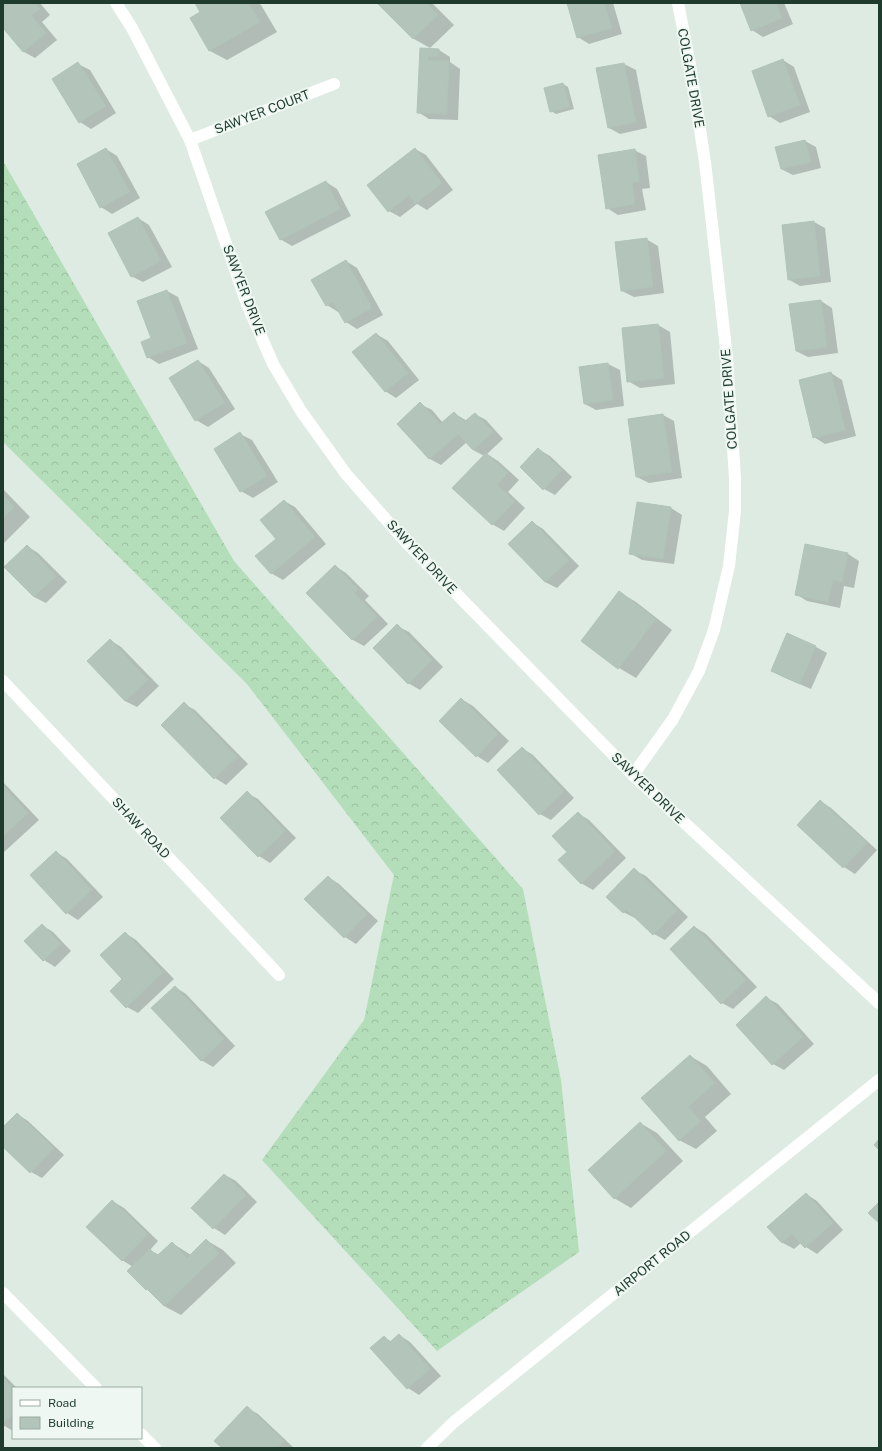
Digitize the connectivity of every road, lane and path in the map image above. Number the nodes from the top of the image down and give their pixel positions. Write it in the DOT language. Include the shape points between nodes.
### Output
graph roads {
  1 [pos="116,3"];
  2 [pos="678,3"];
  3 [pos="334,84"];
  4 [pos="190,140"];
  5 [pos="3,681"];
  6 [pos="633,775"];
  7 [pos="279,975"];
  8 [pos="879,1003"];
  9 [pos="879,1080"];
  10 [pos="3,1293"];
  11 [pos="95,1387"];
  12 [pos="142,1435"];
  13 [pos="155,1448"];
  14 [pos="427,1448"];
  1 -- 4 [label="street, SAWYER DRIVE" via="132,28"];
  2 -- 6 [label="street, COLGATE DRIVE" via="705,162 727,358 735,511 727,573 714,630 699,671 673,719"];
  3 -- 4 [label="street, SAWYER COURT"];
  4 -- 6 [label="street, SAWYER DRIVE" via="247,304 273,364 301,412 346,474 404,540"];
  5 -- 7 [label="street, SHAW ROAD"];
  6 -- 8 [label="street, SAWYER DRIVE"];
  9 -- 14 [label="street, AIRPORT ROAD" via="460,1417"];
  10 -- 11 [label="street"];
  12 -- 13 [label="street"];
}
